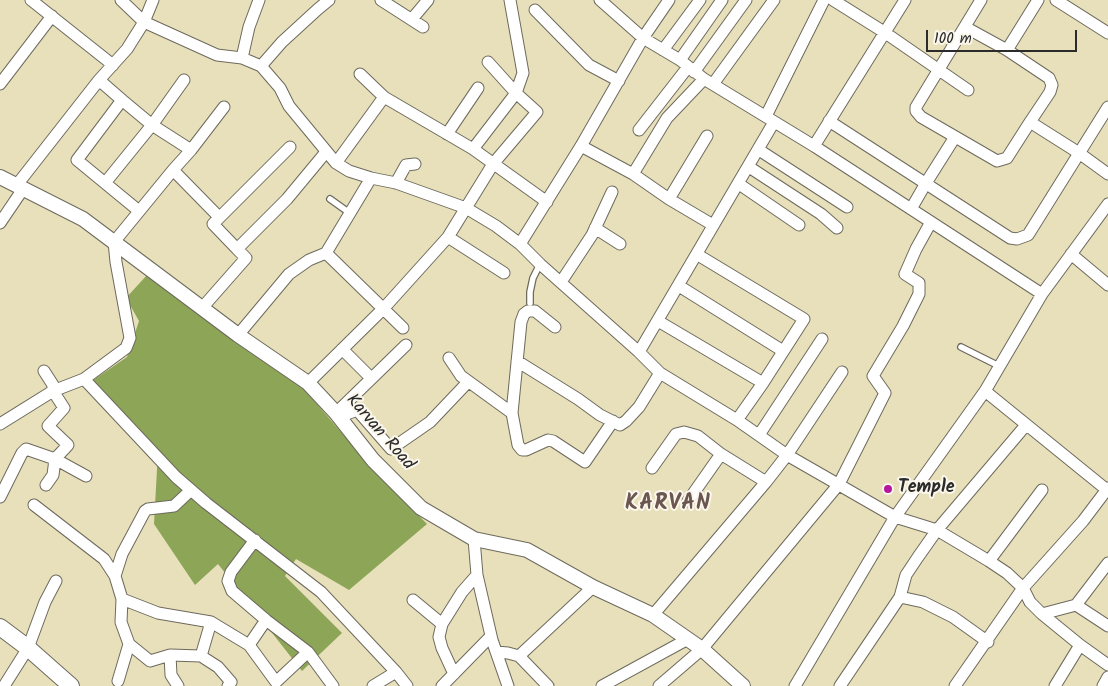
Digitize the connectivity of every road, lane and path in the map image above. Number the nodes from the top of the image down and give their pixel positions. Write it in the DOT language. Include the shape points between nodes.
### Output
graph roads {
  1 [pos="31,0"];
  2 [pos="121,0"];
  3 [pos="154,0"];
  4 [pos="259,0"];
  5 [pos="329,0"];
  6 [pos="381,0"];
  7 [pos="428,0"];
  8 [pos="510,0"];
  9 [pos="600,0"];
  10 [pos="669,0"];
  11 [pos="700,0"];
  12 [pos="722,0"];
  13 [pos="746,0"];
  14 [pos="774,0"];
  15 [pos="824,0"];
  16 [pos="833,0"];
  17 [pos="905,0"];
  18 [pos="981,0"];
  19 [pos="1038,0"];
  20 [pos="1056,0"];
  21 [pos="535,10"];
  22 [pos="52,16"];
  23 [pos="412,19"];
  24 [pos="144,22"];
  25 [pos="423,27"];
  26 [pos="965,27"];
  27 [pos="884,32"];
  28 [pos="1108,33"];
  29 [pos="643,38"];
  30 [pos="663,50"];
  31 [pos="1007,50"];
  32 [pos="242,58"];
  33 [pos="488,62"];
  34 [pos="113,65"];
  35 [pos="261,66"];
  36 [pos="938,70"];
  37 [pos="696,72"];
  38 [pos="360,74"];
  39 [pos="99,80"];
  40 [pos="184,80"];
  41 [pos="619,81"];
  42 [pos="0,84"];
  43 [pos="478,88"];
  44 [pos="968,90"];
  45 [pos="516,93"];
  46 [pos="384,98"];
  47 [pos="122,100"];
  48 [pos="224,107"];
  49 [pos="1108,107"];
  50 [pos="770,119"];
  51 [pos="829,120"];
  52 [pos="1030,122"];
  53 [pos="152,125"];
  54 [pos="639,130"];
  55 [pos="447,134"];
  56 [pos="707,136"];
  57 [pos="955,137"];
  58 [pos="581,146"];
  59 [pos="814,146"];
  60 [pos="290,147"];
  61 [pos="473,149"];
  62 [pos="191,150"];
  63 [pos="758,150"];
  64 [pos="326,152"];
  65 [pos="1079,152"];
  66 [pos="336,163"];
  67 [pos="415,164"];
  68 [pos="493,164"];
  69 [pos="749,168"];
  70 [pos="172,170"];
  71 [pos="633,174"];
  72 [pos="1108,174"];
  73 [pos="0,177"];
  74 [pos="371,178"];
  75 [pos="105,183"];
  76 [pos="396,183"];
  77 [pos="926,183"];
  78 [pos="739,184"];
  79 [pos="20,187"];
  80 [pos="612,192"];
  81 [pos="330,199"];
  82 [pos="669,199"];
  83 [pos="547,202"];
  84 [pos="1108,204"];
  85 [pos="847,207"];
  86 [pos="466,208"];
  87 [pos="911,210"];
  88 [pos="139,211"];
  89 [pos="351,214"];
  90 [pos="219,217"];
  91 [pos="931,222"];
  92 [pos="0,223"];
  93 [pos="713,225"];
  94 [pos="799,225"];
  95 [pos="595,228"];
  96 [pos="837,228"];
  97 [pos="448,237"];
  98 [pos="114,242"];
  99 [pos="520,244"];
  100 [pos="620,244"];
  101 [pos="237,250"];
  102 [pos="326,253"];
  103 [pos="1071,254"];
  104 [pos="698,255"];
  105 [pos="540,264"];
  106 [pos="504,273"];
  107 [pos="560,282"];
  108 [pos="1108,285"];
  109 [pos="679,286"];
  110 [pos="1042,294"];
  111 [pos="530,303"];
  112 [pos="202,308"];
  113 [pos="384,308"];
  114 [pos="658,321"];
  115 [pos="555,326"];
  116 [pos="403,328"];
  117 [pos="238,335"];
  118 [pos="822,338"];
  119 [pos="406,344"];
  120 [pos="961,347"];
  121 [pos="342,349"];
  122 [pos="783,351"];
  123 [pos="640,352"];
  124 [pos="449,358"];
  125 [pos="518,361"];
  126 [pos="999,366"];
  127 [pos="44,371"];
  128 [pos="842,372"];
  129 [pos="660,373"];
  130 [pos="371,378"];
  131 [pos="84,379"];
  132 [pos="468,382"];
  133 [pos="308,383"];
  134 [pos="763,384"];
  135 [pos="53,391"];
  136 [pos="985,391"];
  137 [pos="512,413"];
  138 [pos="338,415"];
  139 [pos="737,420"];
  140 [pos="613,421"];
  141 [pos="0,424"];
  142 [pos="1026,425"];
  143 [pos="759,435"];
  144 [pos="721,454"];
  145 [pos="787,455"];
  146 [pos="55,459"];
  147 [pos="652,468"];
  148 [pos="86,476"];
  149 [pos="766,482"];
  150 [pos="839,484"];
  151 [pos="46,485"];
  152 [pos="191,490"];
  153 [pos="1042,490"];
  154 [pos="1106,494"];
  155 [pos="0,497"];
  156 [pos="688,501"];
  157 [pos="34,505"];
  158 [pos="895,517"];
  159 [pos="937,530"];
  160 [pos="474,539"];
  161 [pos="255,540"];
  162 [pos="989,561"];
  163 [pos="1108,562"];
  164 [pos="477,575"];
  165 [pos="115,576"];
  166 [pos="56,581"];
  167 [pos="593,587"];
  168 [pos="1023,588"];
  169 [pos="900,597"];
  170 [pos="122,600"];
  171 [pos="413,600"];
  172 [pos="1076,605"];
  173 [pos="1042,614"];
  174 [pos="653,615"];
  175 [pos="266,620"];
  176 [pos="211,622"];
  177 [pos="442,624"];
  178 [pos="1108,626"];
  179 [pos="0,627"];
  180 [pos="491,636"];
  181 [pos="688,639"];
  182 [pos="988,642"];
  183 [pos="129,644"];
  184 [pos="248,645"];
  185 [pos="1080,645"];
  186 [pos="28,648"];
  187 [pos="702,649"];
  188 [pos="308,652"];
  189 [pos="496,652"];
  190 [pos="170,655"];
  191 [pos="201,656"];
  192 [pos="520,656"];
  193 [pos="1108,665"];
  194 [pos="396,672"];
  195 [pos="454,674"];
  196 [pos="1108,678"];
  197 [pos="118,681"];
  198 [pos="665,685"];
  199 [pos="4,686"];
  200 [pos="71,686"];
  201 [pos="178,686"];
  202 [pos="228,686"];
  203 [pos="333,686"];
  204 [pos="373,686"];
  205 [pos="407,686"];
  206 [pos="442,686"];
  207 [pos="508,686"];
  208 [pos="548,686"];
  209 [pos="602,686"];
  210 [pos="743,686"];
  211 [pos="795,686"];
  212 [pos="840,686"];
  213 [pos="956,686"];
  214 [pos="1055,686"];
  215 [pos="1102,686"];
  1 -- 22 [label="street"];
  2 -- 24 [label="street"];
  3 -- 24 [label="street"];
  4 -- 32 [label="street"];
  5 -- 35 [label="street" via="282,42"];
  6 -- 23 [label="street"];
  7 -- 23 [label="street"];
  8 -- 45 [label="street" via="523,73"];
  9 -- 29 [label="street"];
  10 -- 29 [label="street"];
  11 -- 30 [label="street"];
  12 -- 37 [label="street"];
  13 -- 37 [label="street"];
  14 -- 37 [label="street"];
  15 -- 50 [label="street"];
  16 -- 27 [label="street"];
  17 -- 27 [label="street"];
  18 -- 26 [label="street"];
  19 -- 31 [label="street"];
  20 -- 28 [label="street"];
  21 -- 41 [label="street" via="589,64"];
  22 -- 34 [label="street"];
  22 -- 42 [label="street"];
  23 -- 25 [label="street"];
  24 -- 32 [label="street" via="217,55"];
  24 -- 34 [label="street"];
  26 -- 31 [label="street"];
  26 -- 36 [label="street"];
  27 -- 36 [label="street"];
  27 -- 51 [label="street"];
  29 -- 30 [label="street"];
  29 -- 41 [label="street"];
  30 -- 37 [label="street"];
  31 -- 52 [label="street" via="1048,78 1052,85"];
  32 -- 35 [label="street"];
  33 -- 45 [label="street"];
  34 -- 39 [label="street"];
  35 -- 64 [label="street"];
  36 -- 44 [label="street"];
  36 -- 57 [label="street" via="916,111"];
  37 -- 50 [label="street"];
  37 -- 54 [label="street"];
  37 -- 71 [label="street"];
  38 -- 46 [label="street"];
  39 -- 47 [label="street"];
  39 -- 79 [label="street"];
  40 -- 53 [label="street"];
  41 -- 58 [label="street"];
  43 -- 55 [label="street"];
  45 -- 61 [label="street"];
  45 -- 68 [label="street" via="536,112"];
  46 -- 55 [label="street"];
  46 -- 66 [label="street"];
  47 -- 53 [label="street"];
  47 -- 75 [label="street" via="77,160"];
  48 -- 62 [label="street"];
  49 -- 65 [label="street"];
  50 -- 59 [label="street"];
  50 -- 63 [label="street"];
  51 -- 59 [label="street"];
  51 -- 77 [label="street"];
  52 -- 57 [label="street" via="1007,158 1002,160 997,161"];
  52 -- 65 [label="street"];
  53 -- 62 [label="street"];
  53 -- 75 [label="street"];
  55 -- 61 [label="street"];
  56 -- 82 [label="street"];
  57 -- 77 [label="street"];
  58 -- 71 [label="street"];
  58 -- 83 [label="street"];
  59 -- 87 [label="street"];
  60 -- 90 [label="street"];
  61 -- 68 [label="street"];
  62 -- 70 [label="street"];
  63 -- 69 [label="street"];
  63 -- 85 [label="street"];
  64 -- 66 [label="street"];
  64 -- 101 [label="street" via="287,199"];
  65 -- 72 [label="street"];
  65 -- 77 [label="street" via="1028,234 1018,240 1010,238"];
  66 -- 74 [label="street"];
  67 -- 76 [label="street" via="406,165"];
  68 -- 83 [label="street"];
  68 -- 86 [label="street"];
  69 -- 78 [label="street"];
  69 -- 96 [label="street" via="821,214"];
  70 -- 88 [label="street"];
  70 -- 90 [label="street"];
  71 -- 82 [label="street"];
  73 -- 79 [label="street, Karvan Road"];
  74 -- 76 [label="street"];
  74 -- 89 [label="street"];
  75 -- 88 [label="street"];
  76 -- 86 [label="street"];
  77 -- 87 [label="street"];
  78 -- 93 [label="street"];
  78 -- 94 [label="street"];
  79 -- 92 [label="street"];
  79 -- 98 [label="street, Karvan Road" via="83,219"];
  80 -- 95 [label="street"];
  81 -- 89 [label="lane"];
  82 -- 93 [label="street"];
  83 -- 99 [label="street"];
  84 -- 103 [label="street"];
  86 -- 97 [label="street"];
  86 -- 99 [label="street"];
  87 -- 91 [label="street"];
  88 -- 98 [label="street"];
  89 -- 102 [label="street"];
  90 -- 101 [label="street" via="213,224"];
  91 -- 110 [label="street"];
  91 -- 150 [label="street" via="905,274 919,283 919,294 904,326 873,376 885,393"];
  93 -- 104 [label="street"];
  95 -- 100 [label="street"];
  95 -- 107 [label="street"];
  97 -- 106 [label="street"];
  97 -- 113 [label="street"];
  98 -- 112 [label="street, Karvan Road"];
  98 -- 131 [label="street" via="130,338 126,348"];
  99 -- 105 [label="street"];
  101 -- 112 [label="street" via="246,258"];
  102 -- 113 [label="street"];
  102 -- 117 [label="street" via="289,274"];
  103 -- 108 [label="street"];
  103 -- 110 [label="street"];
  104 -- 109 [label="street"];
  104 -- 122 [label="street" via="804,319"];
  105 -- 107 [label="street"];
  105 -- 111 [label="lane" via="533,278"];
  107 -- 123 [label="street"];
  109 -- 114 [label="street"];
  109 -- 122 [label="street"];
  110 -- 126 [label="street"];
  112 -- 117 [label="street, Karvan Road"];
  113 -- 116 [label="street"];
  113 -- 121 [label="street"];
  114 -- 123 [label="street"];
  114 -- 134 [label="street"];
  115 -- 125 [label="street" via="535,311 524,314"];
  117 -- 133 [label="street, Karvan Road"];
  118 -- 143 [label="street"];
  119 -- 130 [label="street"];
  120 -- 126 [label="lane"];
  121 -- 130 [label="street"];
  121 -- 133 [label="street"];
  122 -- 134 [label="street"];
  123 -- 129 [label="street"];
  124 -- 132 [label="street"];
  125 -- 137 [label="street"];
  125 -- 140 [label="street"];
  126 -- 136 [label="street"];
  127 -- 135 [label="street"];
  128 -- 145 [label="street"];
  129 -- 139 [label="street"];
  129 -- 140 [label="street" via="639,407 626,421 620,425"];
  130 -- 138 [label="street"];
  131 -- 135 [label="street"];
  131 -- 152 [label="street"];
  132 -- 137 [label="street"];
  132 -- 138 [label="street" via="430,422 391,449 357,410"];
  133 -- 138 [label="street, Karvan Road"];
  134 -- 139 [label="street"];
  135 -- 141 [label="street"];
  135 -- 146 [label="street" via="64,408 48,426 68,445"];
  136 -- 142 [label="street"];
  136 -- 158 [label="street"];
  137 -- 140 [label="street" via="518,445 522,450 548,440 558,443 585,462"];
  138 -- 160 [label="street, Karvan Road" via="374,460 421,508"];
  139 -- 143 [label="street"];
  142 -- 154 [label="street"];
  142 -- 159 [label="street"];
  143 -- 145 [label="street"];
  144 -- 147 [label="street" via="698,436 684,432 676,434"];
  144 -- 149 [label="street"];
  144 -- 156 [label="street"];
  145 -- 149 [label="street"];
  145 -- 150 [label="street"];
  146 -- 148 [label="street"];
  146 -- 151 [label="street" via="53,475"];
  146 -- 155 [label="street" via="26,449"];
  149 -- 174 [label="street"];
  150 -- 158 [label="street"];
  150 -- 187 [label="street"];
  152 -- 161 [label="street"];
  152 -- 165 [label="street" via="174,506 145,511 122,554"];
  153 -- 162 [label="street"];
  154 -- 168 [label="street"];
  157 -- 165 [label="street" via="104,559"];
  158 -- 159 [label="street"];
  158 -- 211 [label="street"];
  159 -- 162 [label="street"];
  159 -- 169 [label="street" via="909,570"];
  160 -- 164 [label="street"];
  160 -- 167 [label="street, Karvan Road" via="527,550"];
  161 -- 175 [label="street" via="228,581 232,591"];
  161 -- 194 [label="street" via="321,592"];
  162 -- 168 [label="street"];
  163 -- 172 [label="street"];
  164 -- 177 [label="street"];
  164 -- 180 [label="street"];
  165 -- 170 [label="street"];
  166 -- 186 [label="street"];
  167 -- 174 [label="street, Karvan Road"];
  167 -- 192 [label="street"];
  168 -- 173 [label="street" via="1030,602"];
  168 -- 182 [label="street"];
  169 -- 182 [label="street" via="923,602 953,617"];
  169 -- 212 [label="street"];
  170 -- 176 [label="street" via="158,613"];
  170 -- 183 [label="street" via="122,622"];
  171 -- 177 [label="street"];
  172 -- 173 [label="street"];
  172 -- 178 [label="street"];
  173 -- 185 [label="street"];
  174 -- 181 [label="street, Karvan Road"];
  175 -- 184 [label="street"];
  175 -- 188 [label="street"];
  176 -- 184 [label="street"];
  176 -- 191 [label="street"];
  177 -- 195 [label="street" via="439,637"];
  179 -- 186 [label="main road"];
  180 -- 189 [label="street"];
  180 -- 195 [label="street"];
  181 -- 187 [label="street, Karvan Road"];
  181 -- 209 [label="street"];
  182 -- 213 [label="street"];
  183 -- 190 [label="street" via="150,660"];
  183 -- 197 [label="street"];
  184 -- 188 [label="street" via="276,682"];
  185 -- 193 [label="street"];
  185 -- 214 [label="street"];
  186 -- 199 [label="street"];
  186 -- 200 [label="main road"];
  187 -- 198 [label="street"];
  187 -- 210 [label="street, Karvan Road"];
  188 -- 203 [label="street"];
  189 -- 192 [label="street"];
  189 -- 207 [label="street"];
  190 -- 191 [label="street"];
  190 -- 201 [label="street" via="171,675"];
  191 -- 202 [label="street" via="218,667 231,682"];
  192 -- 208 [label="street"];
  194 -- 204 [label="street"];
  194 -- 205 [label="street"];
  195 -- 206 [label="street"];
  196 -- 215 [label="street"];
}
